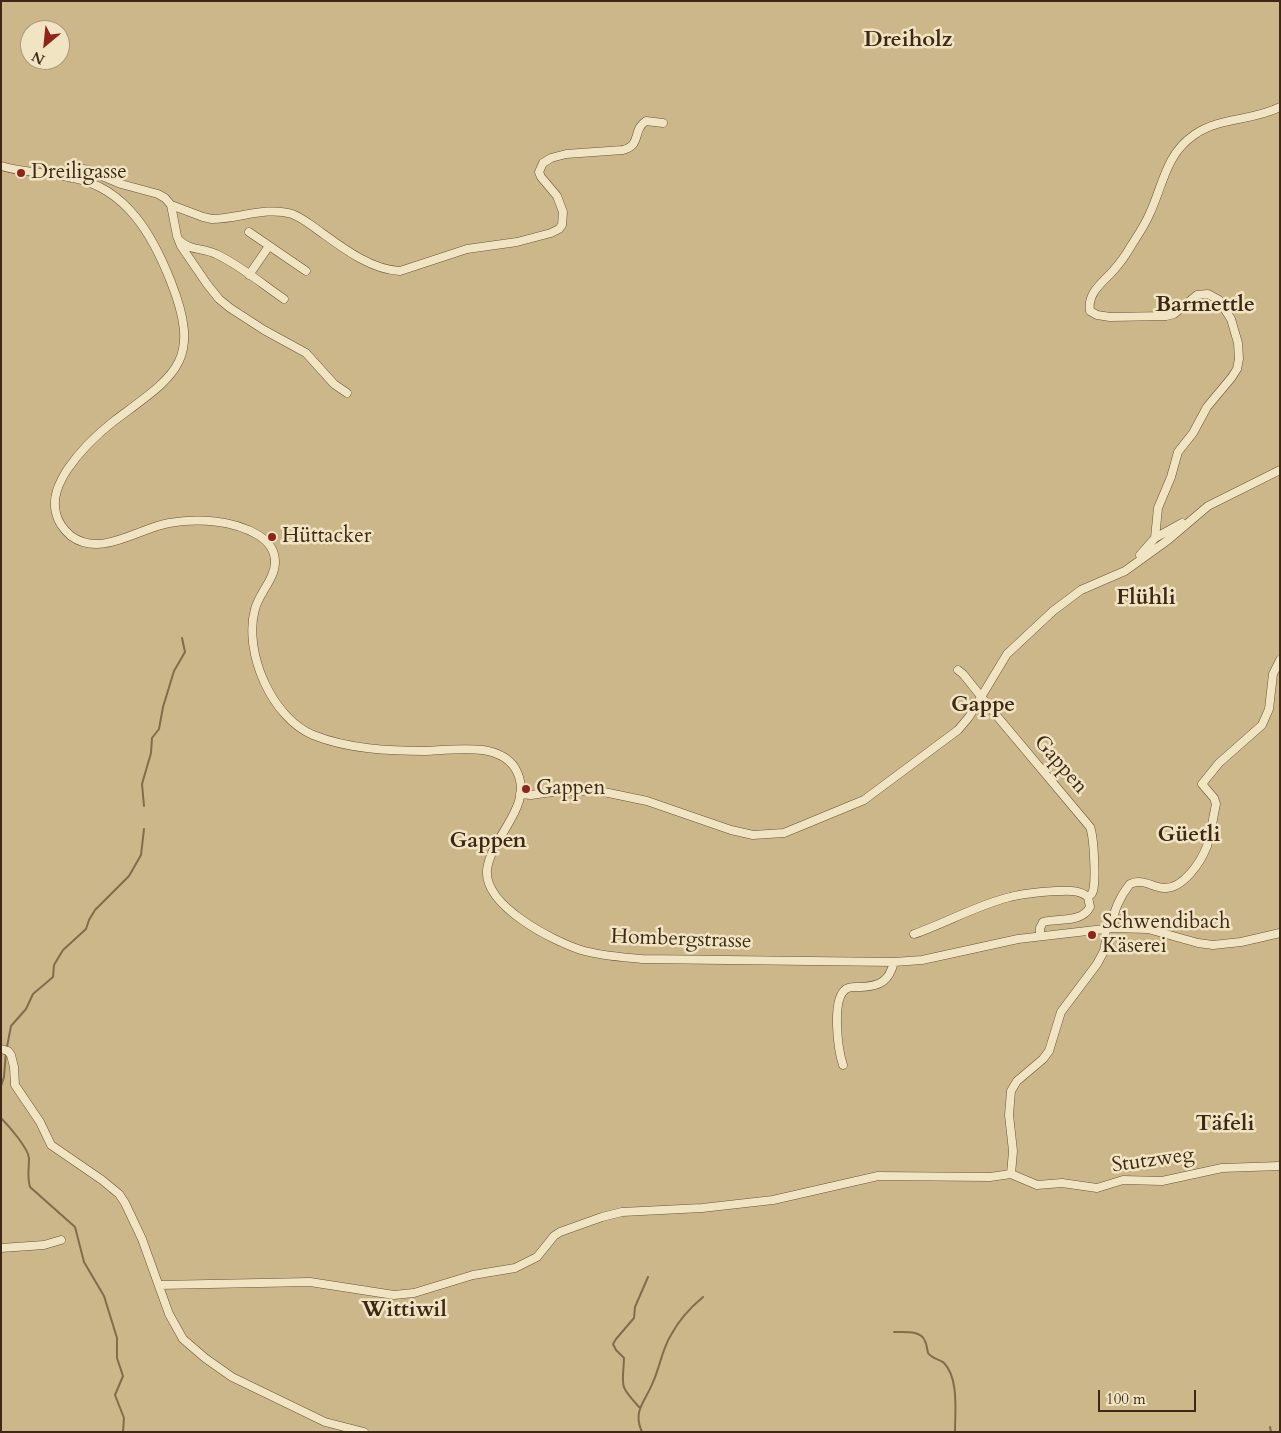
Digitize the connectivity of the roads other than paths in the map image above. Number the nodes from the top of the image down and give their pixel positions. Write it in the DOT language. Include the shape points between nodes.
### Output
graph roads {
  1 [pos="1280,107"];
  2 [pos="663,123"];
  3 [pos="1,166"];
  4 [pos="72,178"];
  5 [pos="171,205"];
  6 [pos="249,232"];
  7 [pos="179,240"];
  8 [pos="269,246"];
  9 [pos="306,271"];
  10 [pos="248,275"];
  11 [pos="284,299"];
  12 [pos="347,393"];
  13 [pos="1280,470"];
  14 [pos="1192,518"];
  15 [pos="1155,538"];
  16 [pos="1131,567"];
  17 [pos="1280,660"];
  18 [pos="958,670"];
  19 [pos="982,696"];
  20 [pos="520,794"];
  21 [pos="1088,897"];
  22 [pos="1109,928"];
  23 [pos="1280,933"];
  24 [pos="914,934"];
  25 [pos="1040,936"];
  26 [pos="894,962"];
  27 [pos="5,1050"];
  28 [pos="843,1065"];
  29 [pos="1280,1166"];
  30 [pos="1011,1174"];
  31 [pos="61,1240"];
  32 [pos="1,1248"];
  33 [pos="159,1285"];
  34 [pos="364,1432"];
  1 -- 15 [label="street" via="1211,126 1192,136 1181,147 1166,170 1144,225 1090,301 1090,312 1103,316 1166,316 1174,314 1197,295 1208,294 1219,300 1234,325 1239,348 1237,369 1178,452 1158,508"];
  2 -- 5 [label="street" via="646,121 642,124 630,148 566,154 543,163 539,172 541,177 562,206 563,220 559,229 551,234 467,249 400,271 377,266 287,213 276,211 208,219"];
  3 -- 4 [label="street"];
  4 -- 5 [label="street" via="79,170 88,170 121,184 158,194"];
  4 -- 20 [label="street, Hombergstrasse" via="101,188 119,199 136,216 157,249 174,288 184,341 178,364 162,385 102,431 69,467 55,497 56,513 64,529 76,539 92,543 111,542 156,526 184,521 222,523 257,534 272,548 275,564 255,607 255,647 260,671 269,690 291,721 321,737 366,747 495,752 506,758 515,769 520,781"];
  5 -- 7 [label="street"];
  6 -- 8 [label="street"];
  7 -- 10 [label="street" via="190,248 215,253"];
  7 -- 12 [label="street" via="189,259 224,304 302,350"];
  8 -- 9 [label="street"];
  8 -- 10 [label="street"];
  10 -- 11 [label="street"];
  13 -- 14 [label="street" via="1214,502"];
  14 -- 15 [label="street"];
  14 -- 16 [label="street"];
  15 -- 16 [label="street"];
  16 -- 19 [label="street" via="1081,590 1053,611 1007,654"];
  17 -- 22 [label="street" via="1273,674 1264,723 1219,763 1202,784 1216,804 1202,856 1186,877 1173,886 1161,888 1139,882 1130,884"];
  18 -- 19 [label="street, Gappen"];
  19 -- 20 [label="street" via="958,730 871,795 784,833 753,835 647,801 599,791"];
  19 -- 21 [label="street, Gappen" via="1090,827 1094,882 1093,892"];
  20 -- 26 [label="street, Hombergstrasse" via="516,810 489,863 489,883 494,894 514,914 559,941 596,954 642,959"];
  21 -- 24 [label="street" via="1073,891 1018,895"];
  21 -- 25 [label="street, Gappen" via="1090,904 1086,914 1043,922"];
  22 -- 23 [label="street, Hombergstrasse" via="1148,929 1213,945"];
  22 -- 25 [label="street, Hombergstrasse"];
  22 -- 30 [label="street" via="1104,951 1097,964 1061,1012 1049,1051 1017,1081 1011,1091"];
  25 -- 26 [label="street, Hombergstrasse" via="922,960"];
  26 -- 28 [label="street" via="888,978 879,985 852,987 842,993 837,1020"];
  27 -- 33 [label="street" via="14,1061 15,1085 51,1145 122,1198"];
  29 -- 30 [label="street, Stutzweg" via="1222,1168 1162,1181 1124,1180 1096,1188 1062,1183 1037,1185"];
  30 -- 33 [label="street" via="990,1177 878,1176 773,1200 616,1213 560,1232 537,1256 515,1268 472,1275 414,1293 394,1295 310,1282"];
  31 -- 32 [label="street" via="44,1245"];
  33 -- 34 [label="street" via="180,1335 205,1358 232,1377 304,1413"];
}
